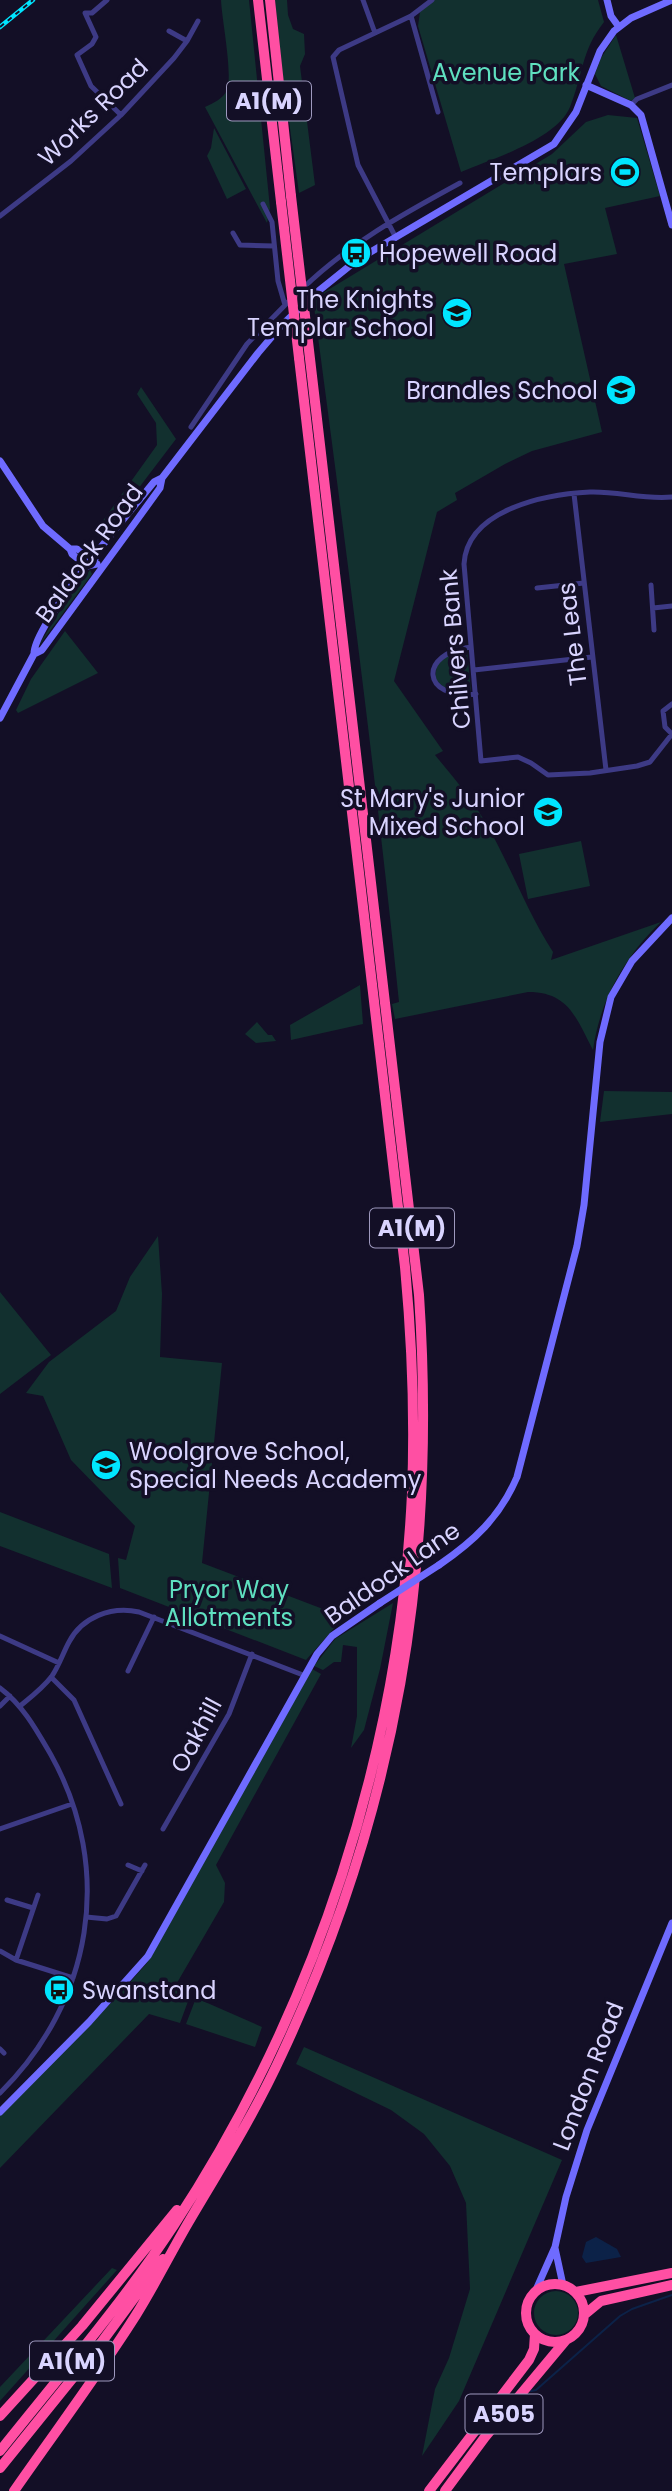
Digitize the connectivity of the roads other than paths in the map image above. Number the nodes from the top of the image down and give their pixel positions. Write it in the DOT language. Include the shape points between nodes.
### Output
graph roads {
  1 [pos="107,0"];
  2 [pos="258,0"];
  3 [pos="270,0"];
  4 [pos="363,0"];
  5 [pos="432,0"];
  6 [pos="607,0"];
  7 [pos="669,1"];
  8 [pos="411,16"];
  9 [pos="198,21"];
  10 [pos="619,27"];
  11 [pos="169,31"];
  12 [pos="375,33"];
  13 [pos="187,41"];
  14 [pos="586,85"];
  15 [pos="672,85"];
  16 [pos="631,105"];
  17 [pos="438,112"];
  18 [pos="121,115"];
  19 [pos="460,183"];
  20 [pos="263,204"];
  21 [pos="0,216"];
  22 [pos="387,223"];
  23 [pos="672,225"];
  24 [pos="233,233"];
  25 [pos="395,236"];
  26 [pos="274,246"];
  27 [pos="285,306"];
  28 [pos="247,344"];
  29 [pos="258,353"];
  30 [pos="191,427"];
  31 [pos="0,461"];
  32 [pos="162,478"];
  33 [pos="574,494"];
  34 [pos="672,497"];
  35 [pos="71,549"];
  36 [pos="97,563"];
  37 [pos="87,566"];
  38 [pos="584,583"];
  39 [pos="651,585"];
  40 [pos="537,588"];
  41 [pos="672,606"];
  42 [pos="653,608"];
  43 [pos="654,630"];
  44 [pos="471,647"];
  45 [pos="34,654"];
  46 [pos="592,657"];
  47 [pos="474,670"];
  48 [pos="476,694"];
  49 [pos="672,704"];
  50 [pos="0,718"];
  51 [pos="672,734"];
  52 [pos="607,770"];
  53 [pos="672,918"];
  54 [pos="154,1617"];
  55 [pos="0,1636"];
  56 [pos="252,1654"];
  57 [pos="59,1663"];
  58 [pos="128,1671"];
  59 [pos="303,1675"];
  60 [pos="51,1677"];
  61 [pos="0,1688"];
  62 [pos="10,1696"];
  63 [pos="0,1706"];
  64 [pos="20,1706"];
  65 [pos="72,1804"];
  66 [pos="121,1804"];
  67 [pos="0,1829"];
  68 [pos="163,1829"];
  69 [pos="128,1865"];
  70 [pos="38,1895"];
  71 [pos="7,1900"];
  72 [pos="33,1908"];
  73 [pos="86,1917"];
  74 [pos="672,1923"];
  75 [pos="0,1951"];
  76 [pos="16,1960"];
  77 [pos="74,1978"];
  78 [pos="0,2093"];
  79 [pos="0,2112"];
  80 [pos="204,2177"];
  81 [pos="190,2221"];
  82 [pos="555,2247"];
  83 [pos="672,2273"];
  84 [pos="563,2285"];
  85 [pos="672,2285"];
  86 [pos="535,2292"];
  87 [pos="576,2292"];
  88 [pos="584,2315"];
  89 [pos="535,2334"];
  90 [pos="566,2340"];
  91 [pos="0,2416"];
  92 [pos="0,2451"];
  93 [pos="0,2468"];
  94 [pos="14,2491"];
  95 [pos="429,2491"];
  96 [pos="445,2491"];
  1 -- 18 [label="street" via="92,13 85,13 96,37 77,55 91,86"];
  2 -- 80 [label="highway, A1(M), bridge" via="405,1267 413,1380 412,1494 389,1687 345,1863 287,2017"];
  3 -- 81 [label="highway, A1(M), bridge" via="418,1281 424,1376 421,1517 400,1692 354,1875 281,2057"];
  4 -- 12 [label="street"];
  5 -- 8 [label="street"];
  6 -- 10 [label="street"];
  7 -- 10 [label="street"];
  8 -- 12 [label="street"];
  8 -- 17 [label="street"];
  9 -- 13 [label="street, Works Road"];
  10 -- 14 [label="street" via="600,51"];
  11 -- 13 [label="street"];
  12 -- 22 [label="street" via="337,51 333,60 358,165"];
  13 -- 18 [label="street, Works Road"];
  14 -- 16 [label="street"];
  14 -- 25 [label="street" via="570,124 545,151"];
  15 -- 16 [label="street"];
  16 -- 23 [label="street" via="645,125"];
  18 -- 21 [label="street, Works Road" via="71,162"];
  19 -- 22 [label="street"];
  20 -- 26 [label="street" via="272,222"];
  22 -- 25 [label="street"];
  22 -- 27 [label="street" via="334,261"];
  24 -- 26 [label="street" via="240,245"];
  25 -- 29 [label="street" via="320,289"];
  26 -- 27 [label="street"];
  27 -- 28 [label="street"];
  28 -- 29 [label="street"];
  28 -- 30 [label="street"];
  29 -- 32 [label="street"];
  31 -- 35 [label="street" via="43,526"];
  32 -- 36 [label="street, Baldock Road" via="154,482"];
  32 -- 36 [label="street, Baldock Road" via="160,488"];
  33 -- 34 [label="street, Chilvers Bank"];
  33 -- 38 [label="street, The Leas"];
  33 -- 44 [label="street, Chilvers Bank" via="537,499 503,513 482,527 468,546 464,564"];
  35 -- 36 [label="street"];
  35 -- 37 [label="street"];
  36 -- 37 [label="street, Baldock Road"];
  36 -- 45 [label="street, Baldock Road" via="42,650"];
  37 -- 45 [label="street, Baldock Road" via="34,645"];
  38 -- 40 [label="street"];
  38 -- 46 [label="street, The Leas"];
  39 -- 42 [label="street"];
  41 -- 42 [label="street"];
  42 -- 43 [label="street"];
  44 -- 47 [label="street, Chilvers Bank"];
  44 -- 48 [label="street" via="442,657 432,677 453,695"];
  45 -- 50 [label="street, Baldock Road"];
  46 -- 47 [label="street"];
  46 -- 52 [label="street, The Leas"];
  47 -- 48 [label="street, Chilvers Bank"];
  48 -- 52 [label="street, Chilvers Bank" via="481,761 518,757 544,773 557,775"];
  49 -- 51 [label="street" via="663,711 665,727"];
  51 -- 52 [label="street" via="650,762"];
  53 -- 59 [label="street, Baldock Lane, bridge" via="632,961 611,998 600,1042 577,1246 517,1477 506,1500 469,1544 332,1636"];
  54 -- 56 [label="street"];
  54 -- 57 [label="street" via="125,1610 94,1617 74,1634"];
  54 -- 58 [label="street"];
  55 -- 57 [label="street"];
  56 -- 59 [label="street"];
  56 -- 68 [label="street, Oakhill" via="229,1714"];
  57 -- 60 [label="street"];
  59 -- 79 [label="street, Baldock Lane" via="148,1956"];
  60 -- 64 [label="street"];
  60 -- 66 [label="street" via="74,1700"];
  61 -- 62 [label="street"];
  62 -- 63 [label="street"];
  62 -- 64 [label="street"];
  64 -- 65 [label="street" via="53,1759"];
  65 -- 67 [label="street"];
  65 -- 73 [label="street" via="83,1841"];
  69 -- 73 [label="street" via="143,1868 116,1916"];
  70 -- 72 [label="street"];
  71 -- 72 [label="street"];
  72 -- 76 [label="street"];
  73 -- 77 [label="street"];
  74 -- 82 [label="street, London Road" via="587,2130"];
  75 -- 76 [label="street"];
  76 -- 77 [label="street"];
  77 -- 78 [label="street" via="42,2043"];
  80 -- 91 [label="highway" via="91,2316"];
  80 -- 92 [label="highway, A1(M)" via="123,2296"];
  81 -- 93 [label="highway, A1(M)" via="128,2309"];
  81 -- 94 [label="highway" via="137,2314"];
  82 -- 84 [label="street, London Road"];
  82 -- 86 [label="street, London Road"];
  83 -- 87 [label="highway"];
  84 -- 86 [label="highway"];
  84 -- 87 [label="highway"];
  85 -- 88 [label="highway" via="601,2301"];
  86 -- 89 [label="highway" via="526,2318"];
  87 -- 88 [label="highway"];
  88 -- 90 [label="highway" via="579,2330"];
  89 -- 90 [label="highway" via="549,2342"];
  89 -- 95 [label="highway, A505" via="529,2360"];
  90 -- 96 [label="highway, A505"];
}
